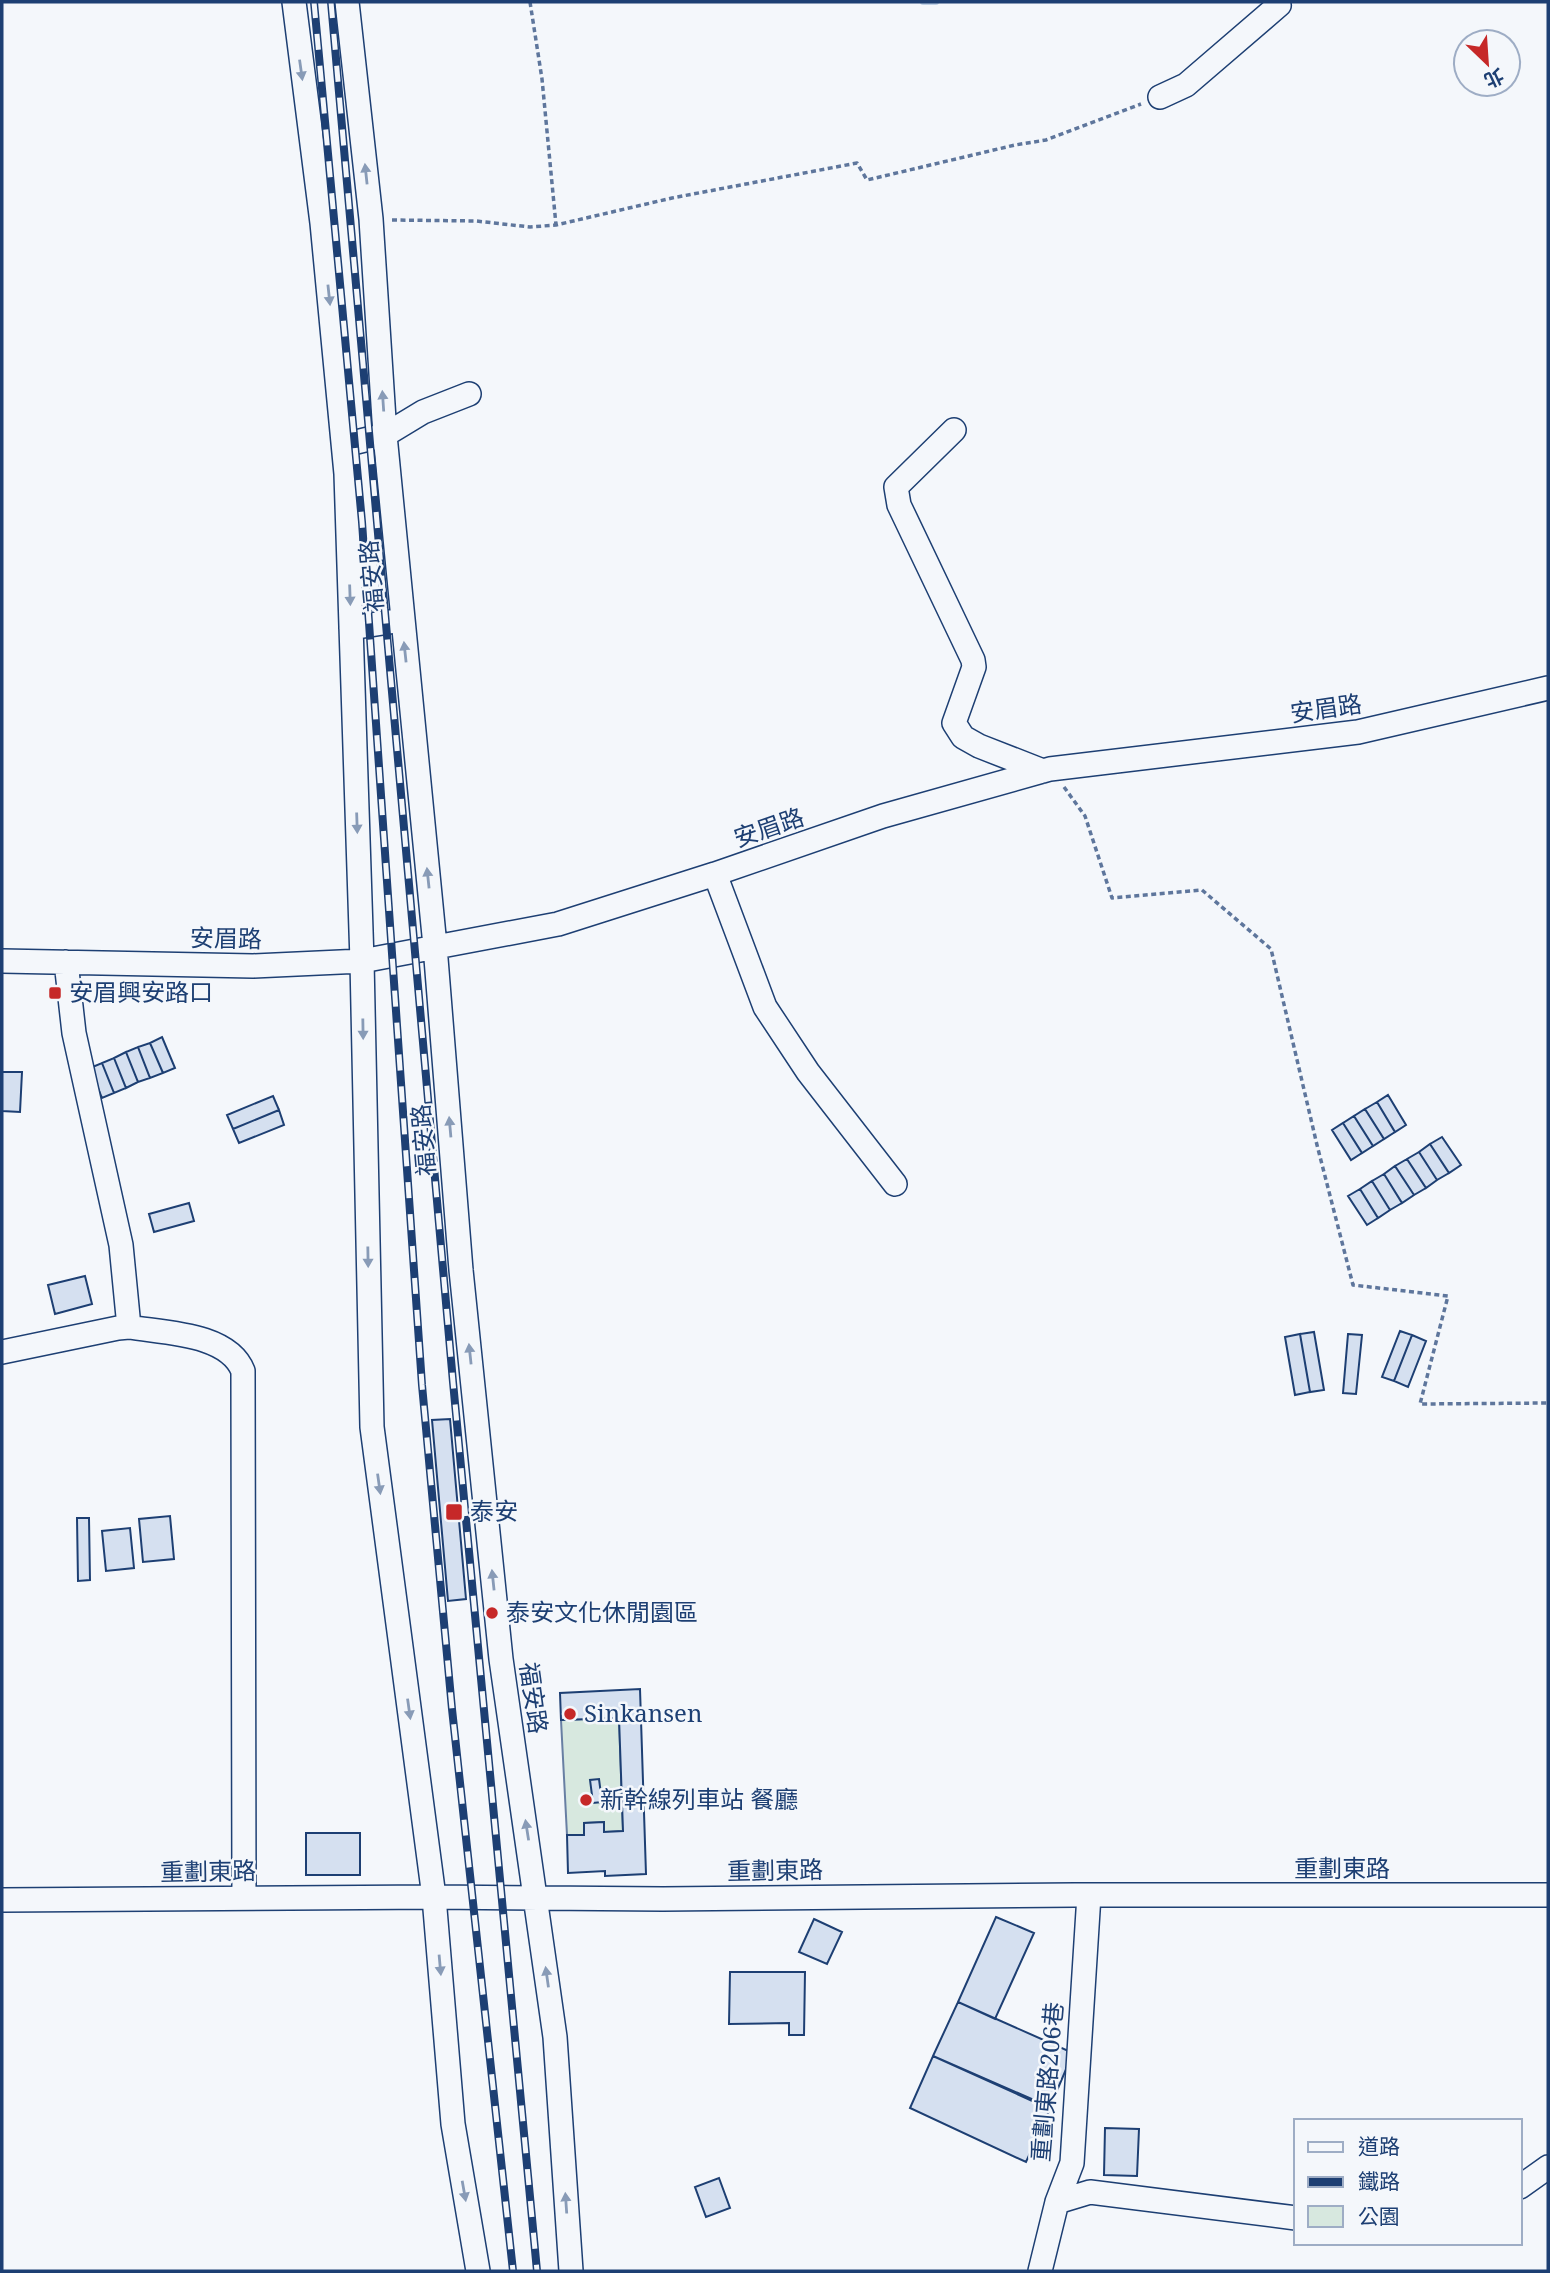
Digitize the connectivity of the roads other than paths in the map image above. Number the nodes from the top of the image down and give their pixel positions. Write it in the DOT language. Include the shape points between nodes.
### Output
graph roads {
  1 [pos="294,2"];
  2 [pos="347,2"];
  3 [pos="1278,2"];
  4 [pos="1160,97"];
  5 [pos="469,394"];
  6 [pos="954,430"];
  7 [pos="385,435"];
  8 [pos="344,445"];
  9 [pos="402,620"];
  10 [pos="351,628"];
  11 [pos="1548,688"];
  12 [pos="1046,770"];
  13 [pos="715,874"];
  14 [pos="435,946"];
  15 [pos="2,961"];
  16 [pos="362,961"];
  17 [pos="66,962"];
  18 [pos="895,1184"];
  19 [pos="129,1327"];
  20 [pos="2,1352"];
  21 [pos="1089,1895"];
  22 [pos="1548,1895"];
  23 [pos="434,1897"];
  24 [pos="537,1897"];
  25 [pos="244,1898"];
  26 [pos="2,1900"];
  27 [pos="1548,2168"];
  28 [pos="1522,2186"];
  29 [pos="1056,2202"];
  30 [pos="1294,2218"];
  31 [pos="478,2271"];
  32 [pos="570,2271"];
  33 [pos="1040,2271"];
  1 -- 8 [label="street, 福安路, one-way"];
  7 -- 2 [label="street, 福安路, one-way" via="371,219"];
  3 -- 4 [label="street" via="1186,85"];
  5 -- 7 [label="street" via="422,412"];
  6 -- 12 [label="street" via="896,487 899,505 973,660 954,723 963,737 979,746"];
  7 -- 8 [label="street"];
  7 -- 9 [label="street, 福安路"];
  8 -- 10 [label="street, 福安路, one-way"];
  9 -- 10 [label="street"];
  14 -- 9 [label="street, 福安路, one-way"];
  10 -- 16 [label="street, 福安路, one-way"];
  11 -- 12 [label="street, 安眉路" via="1358,732"];
  12 -- 13 [label="street, 安眉路" via="883,816"];
  13 -- 14 [label="street, 安眉路" via="558,924"];
  13 -- 18 [label="street" via="765,1007 808,1072"];
  14 -- 16 [label="street, 安眉路"];
  24 -- 14 [label="street, 福安路, one-way" via="501,1659 461,1270"];
  15 -- 17 [label="street, 安眉路"];
  16 -- 17 [label="street, 安眉路" via="253,966"];
  16 -- 23 [label="street, 福安路, one-way" via="372,1427"];
  17 -- 19 [label="street" via="74,1033 121,1245"];
  19 -- 20 [label="street"];
  19 -- 25 [label="street" via="199,1338 230,1351 243,1371"];
  21 -- 22 [label="street, 重劃東路"];
  21 -- 24 [label="street, 重劃東路"];
  21 -- 29 [label="street, 重劃東路206巷" via="1072,2163"];
  23 -- 24 [label="street, 重劃東路"];
  23 -- 25 [label="street, 重劃東路"];
  23 -- 31 [label="street, 福安路, one-way" via="453,2124"];
  32 -- 24 [label="street, 福安路, one-way" via="555,2037"];
  25 -- 26 [label="street, 重劃東路"];
  27 -- 28 [label="street"];
  29 -- 30 [label="street" via="1090,2192"];
  29 -- 33 [label="street, 重劃東路206巷"];
}
